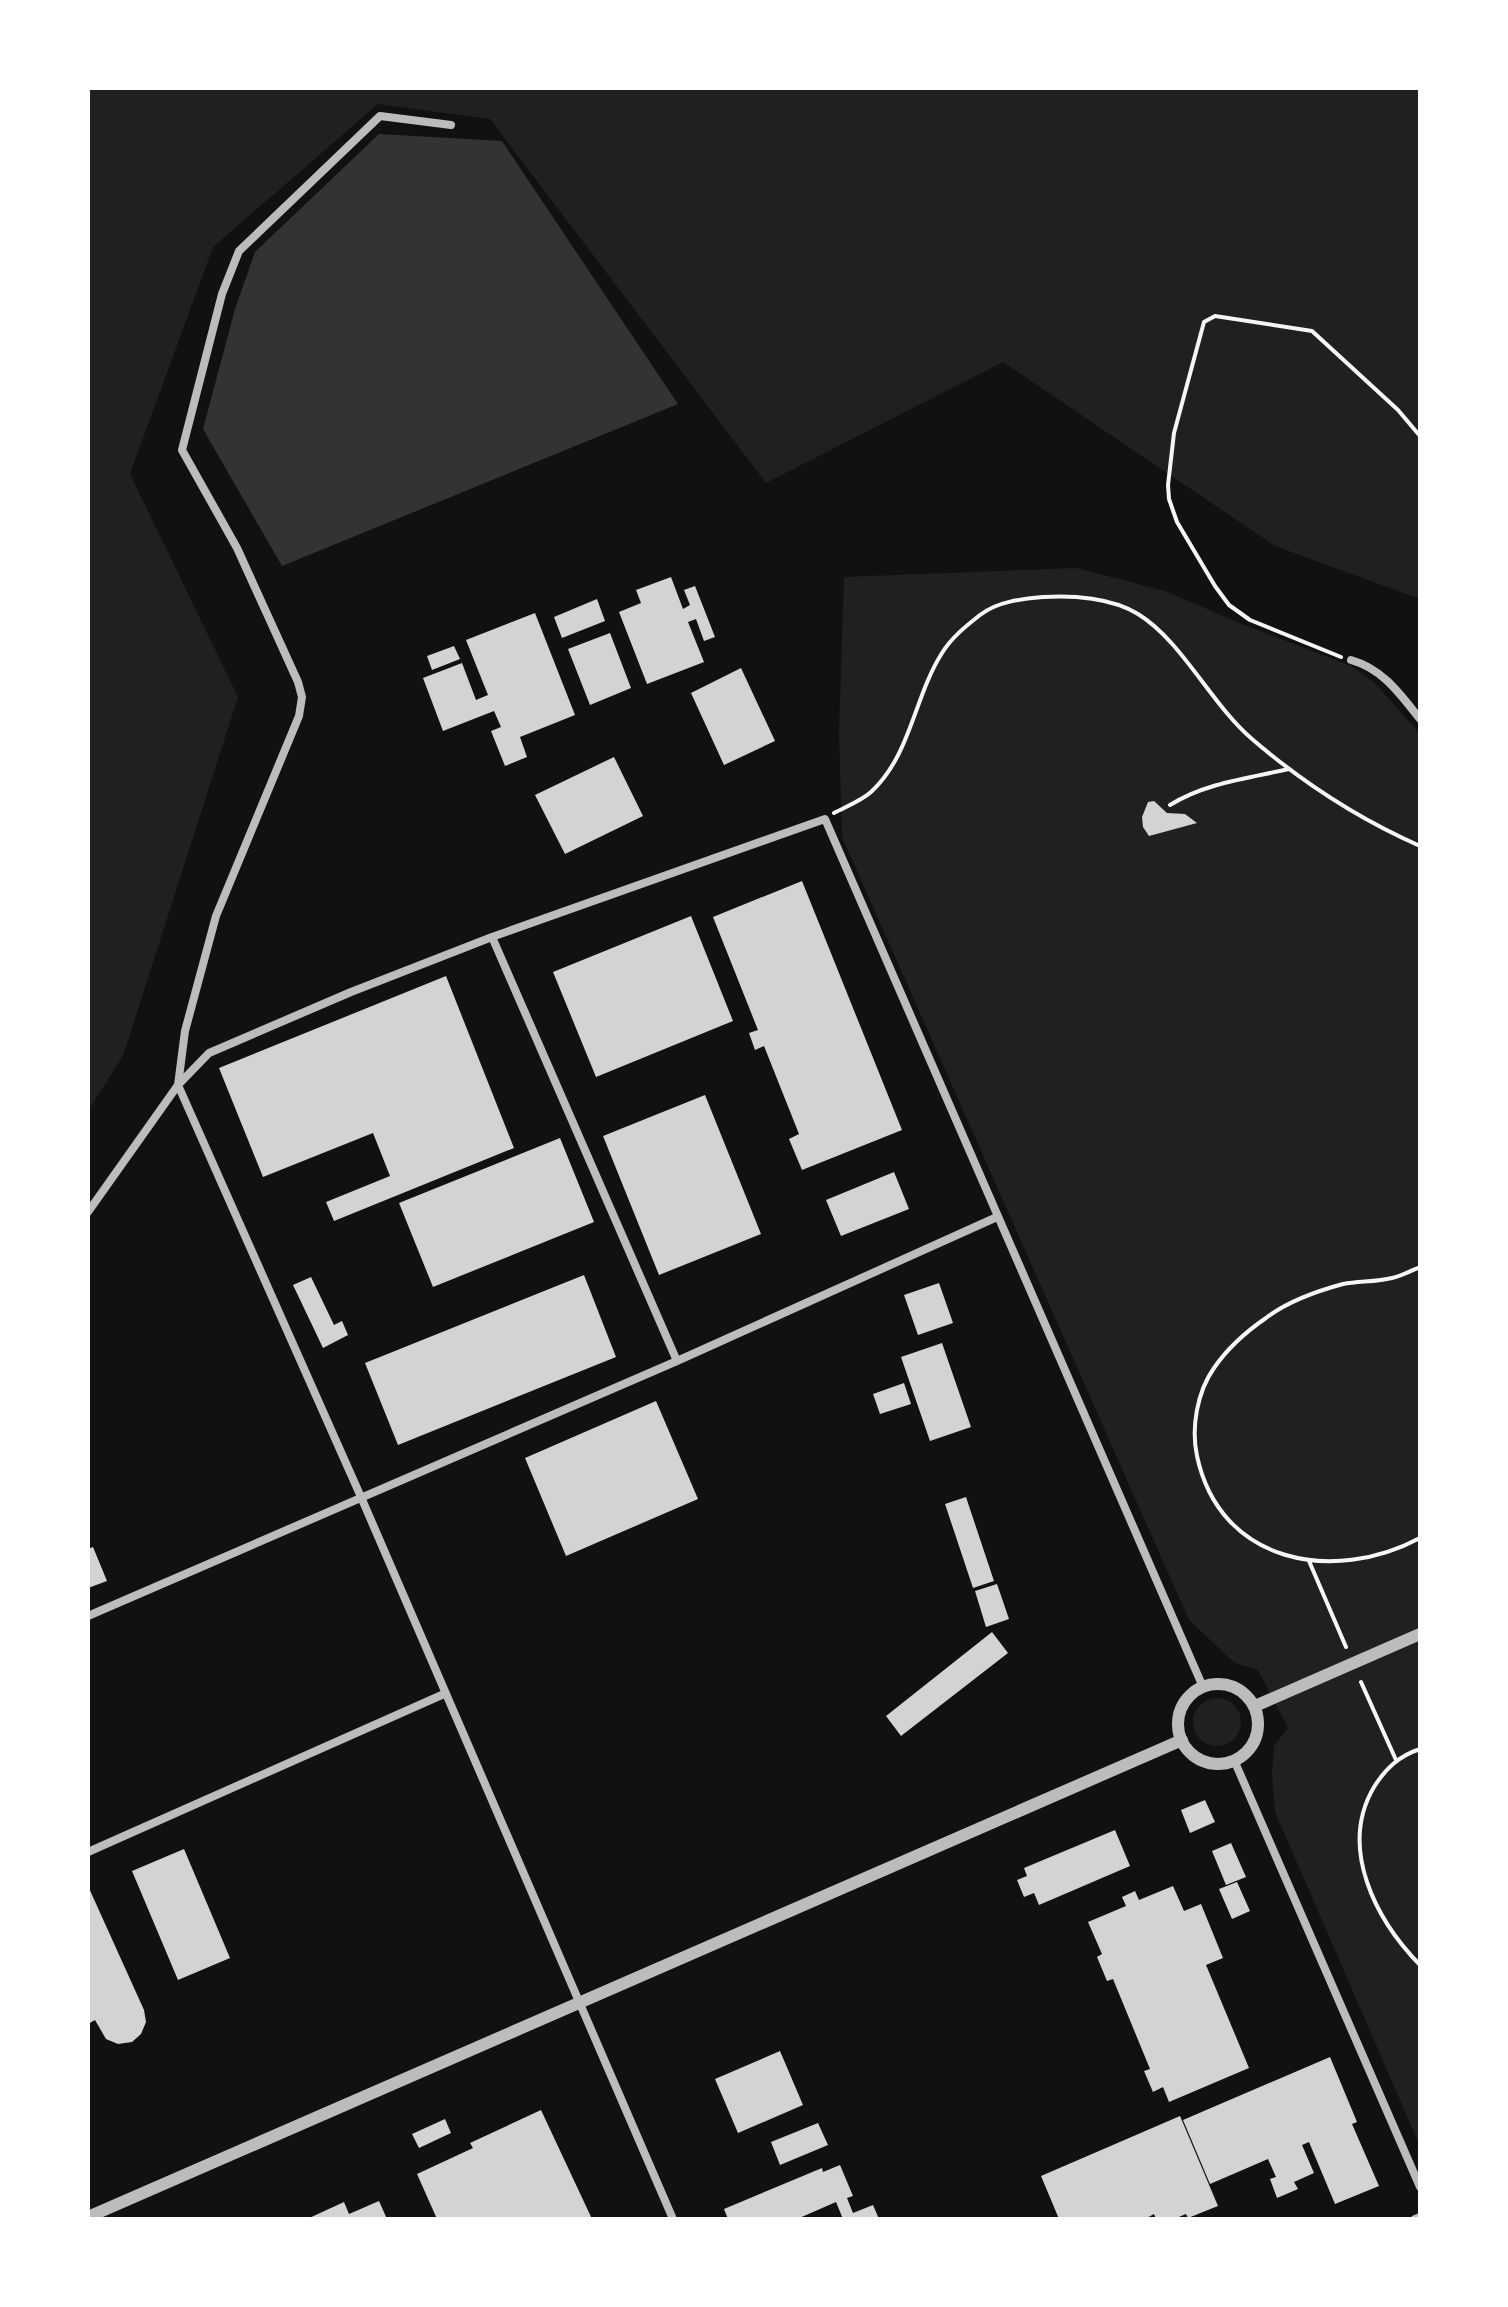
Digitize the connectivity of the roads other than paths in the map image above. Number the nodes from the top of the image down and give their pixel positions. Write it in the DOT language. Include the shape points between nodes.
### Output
graph roads {
  1 [pos="451,125"];
  2 [pos="1351,660"];
  3 [pos="1420,719"];
  4 [pos="492,937"];
  5 [pos="178,1085"];
  6 [pos="88,1212"];
  7 [pos="997,1217"];
  8 [pos="677,1361"];
  9 [pos="361,1497"];
  10 [pos="88,1616"];
  11 [pos="1420,1634"];
  12 [pos="1203,1687"];
  13 [pos="444,1694"];
  14 [pos="1255,1706"];
  15 [pos="1182,1740"];
  16 [pos="1234,1760"];
  17 [pos="88,1852"];
  18 [pos="578,2002"];
  19 [pos="1420,2187"];
  20 [pos="88,2217"];
  21 [pos="673,2219"];
  1 -- 5 [label="street" via="380,116 239,251 222,294 182,450 237,548 302,697 299,716 216,916 185,1031"];
  2 -- 3 [label="street" via="1379,672"];
  4 -- 5 [label="street" via="209,1053"];
  4 -- 7 [label="street" via="825,819"];
  4 -- 8 [label="street"];
  5 -- 6 [label="street"];
  5 -- 9 [label="street"];
  7 -- 8 [label="street"];
  7 -- 12 [label="street"];
  8 -- 9 [label="street"];
  9 -- 10 [label="street"];
  9 -- 13 [label="street"];
  11 -- 14 [label="street"];
  12 -- 14 [label="street" via="1238,1689"];
  12 -- 15 [label="street" via="1179,1715"];
  13 -- 17 [label="street"];
  13 -- 18 [label="street"];
  14 -- 16 [label="street" via="1253,1744"];
  15 -- 16 [label="street" via="1198,1759"];
  15 -- 18 [label="street"];
  16 -- 19 [label="street"];
  18 -- 20 [label="street"];
  18 -- 21 [label="street"];
}
